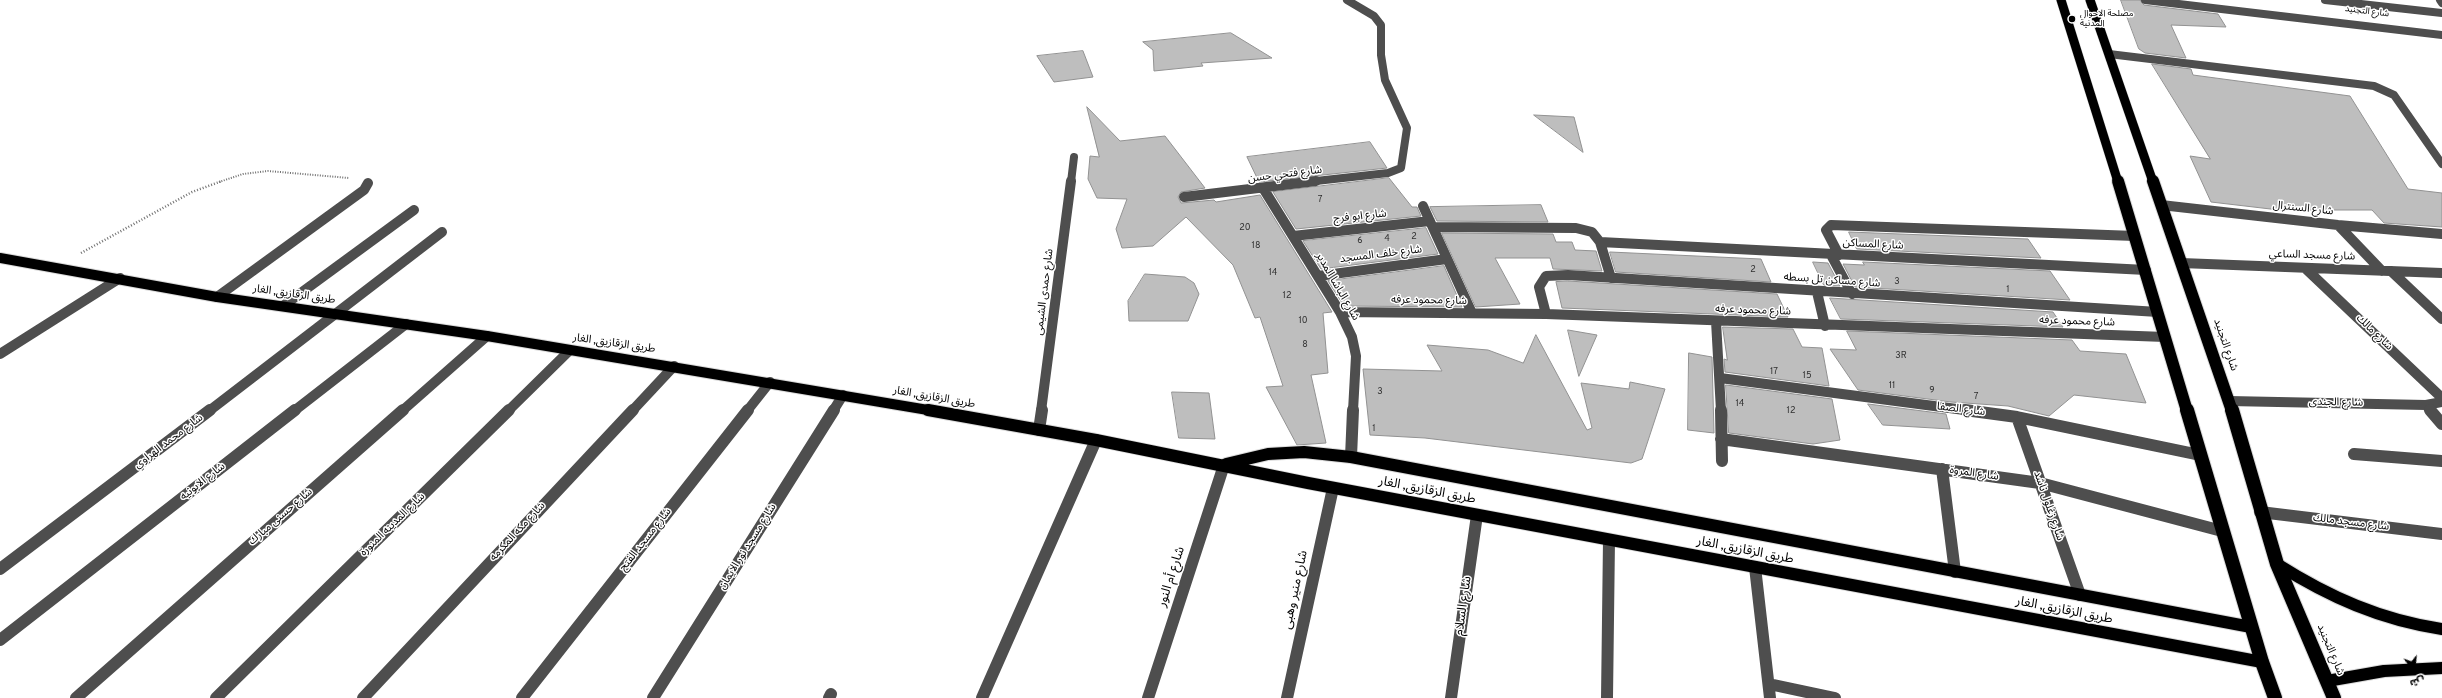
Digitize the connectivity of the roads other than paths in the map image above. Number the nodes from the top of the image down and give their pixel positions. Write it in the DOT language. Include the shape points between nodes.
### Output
graph roads {
  1 [pos="1347,0"];
  2 [pos="2061,0"];
  3 [pos="2090,0"];
  4 [pos="2145,0"];
  5 [pos="2324,0"];
  6 [pos="2440,0"];
  7 [pos="2442,3"];
  8 [pos="2442,13"];
  9 [pos="2442,35"];
  10 [pos="2109,54"];
  11 [pos="1074,157"];
  12 [pos="2442,164"];
  13 [pos="368,183"];
  14 [pos="1263,188"];
  15 [pos="1184,197"];
  16 [pos="2161,205"];
  17 [pos="1423,206"];
  18 [pos="414,210"];
  19 [pos="1431,224"];
  20 [pos="2338,225"];
  21 [pos="442,232"];
  22 [pos="2442,234"];
  23 [pos="1293,236"];
  24 [pos="2136,236"];
  25 [pos="1600,242"];
  26 [pos="1835,255"];
  27 [pos="0,258"];
  28 [pos="1447,259"];
  29 [pos="2181,263"];
  30 [pos="2305,268"];
  31 [pos="2146,270"];
  32 [pos="2387,271"];
  33 [pos="2442,273"];
  34 [pos="1318,276"];
  35 [pos="120,278"];
  36 [pos="1611,278"];
  37 [pos="1817,292"];
  38 [pos="1852,294"];
  39 [pos="216,296"];
  40 [pos="283,306"];
  41 [pos="1340,312"];
  42 [pos="2158,312"];
  43 [pos="1472,313"];
  44 [pos="337,314"];
  45 [pos="1546,314"];
  46 [pos="2442,319"];
  47 [pos="1716,321"];
  48 [pos="406,324"];
  49 [pos="1825,326"];
  50 [pos="487,336"];
  51 [pos="2165,337"];
  52 [pos="569,351"];
  53 [pos="0,354"];
  54 [pos="674,366"];
  55 [pos="1720,378"];
  56 [pos="770,382"];
  57 [pos="843,395"];
  58 [pos="2442,398"];
  59 [pos="2229,401"];
  60 [pos="2442,402"];
  61 [pos="2426,405"];
  62 [pos="2017,417"];
  63 [pos="2442,424"];
  64 [pos="1039,430"];
  65 [pos="1722,439"];
  66 [pos="1096,440"];
  67 [pos="2354,454"];
  68 [pos="2200,455"];
  69 [pos="1351,457"];
  70 [pos="1722,461"];
  71 [pos="2442,461"];
  72 [pos="1224,465"];
  73 [pos="1942,469"];
  74 [pos="2040,483"];
  75 [pos="1334,488"];
  76 [pos="2260,512"];
  77 [pos="1477,515"];
  78 [pos="2222,531"];
  79 [pos="2442,534"];
  80 [pos="1609,540"];
  81 [pos="2277,564"];
  82 [pos="1755,567"];
  83 [pos="0,569"];
  84 [pos="1955,572"];
  85 [pos="2080,595"];
  86 [pos="2251,627"];
  87 [pos="2442,630"];
  88 [pos="0,640"];
  89 [pos="2262,662"];
  90 [pos="2442,668"];
  91 [pos="2327,681"];
  92 [pos="1769,684"];
  93 [pos="76,698"];
  94 [pos="216,698"];
  95 [pos="363,698"];
  96 [pos="522,698"];
  97 [pos="653,698"];
  98 [pos="982,698"];
  99 [pos="1148,698"];
  100 [pos="1287,698"];
  101 [pos="1451,698"];
  102 [pos="1607,698"];
  103 [pos="1770,698"];
  104 [pos="1835,698"];
  105 [pos="2275,698"];
  106 [pos="2334,698"];
  1 -- 14 [label="street, شارع فتحي حسن" via="1374,16 1381,25 1381,55 1385,80 1407,128 1402,166 1397,171 1388,173"];
  2 -- 24 [label="highway"];
  3 -- 10 [label="highway, شارع التجنيد"];
  4 -- 9 [label="street, شارع التجنيد"];
  5 -- 8 [label="street"];
  6 -- 7 [label="street"];
  10 -- 12 [label="street" via="2374,86 2394,95"];
  10 -- 16 [label="highway, شارع التجنيد"];
  11 -- 64 [label="street, شارع حمدى الشيمى"];
  13 -- 39 [label="street" via="352,200"];
  14 -- 15 [label="street, شارع فتحي حسن"];
  14 -- 23 [label="street, شارع الباشا المدير"];
  16 -- 20 [label="street, شارع السنترال"];
  16 -- 29 [label="highway, شارع التجنيد"];
  17 -- 19 [label="street"];
  18 -- 40 [label="street"];
  19 -- 23 [label="street, شارع ابو فرج"];
  19 -- 25 [label="street, شارع ابو فرج" via="1576,228 1592,232"];
  19 -- 28 [label="street"];
  20 -- 22 [label="street, شارع السنترال"];
  20 -- 32 [label="street"];
  21 -- 44 [label="street, شارع محمد الهراوي"];
  23 -- 34 [label="street, شارع الباشا المدير"];
  24 -- 26 [label="street" via="1831,225 1826,230"];
  24 -- 31 [label="highway"];
  25 -- 26 [label="street, شارع المساكن"];
  25 -- 36 [label="street"];
  26 -- 31 [label="street, شارع المساكن"];
  26 -- 38 [label="street"];
  27 -- 35 [label="main road, طريق الزقازيق, الغار" via="53,269"];
  28 -- 34 [label="street, شارع خلف المسجد"];
  28 -- 43 [label="street"];
  29 -- 30 [label="street, شارع مسجد الساعي"];
  29 -- 59 [label="highway, شارع التجنيد"];
  30 -- 32 [label="street, شارع مسجد الساعي"];
  30 -- 58 [label="street, شارع مالك"];
  31 -- 42 [label="highway"];
  32 -- 33 [label="street, شارع مسجد الساعي"];
  32 -- 46 [label="street"];
  34 -- 41 [label="street, شارع الباشا المدير"];
  35 -- 39 [label="main road, طريق الزقازيق, الغار"];
  35 -- 53 [label="street"];
  36 -- 37 [label="street, شارع مساكن تل بسطه"];
  36 -- 45 [label="street, شارع مساكن تل بسطه" via="1546,276 1539,287"];
  37 -- 38 [label="street, شارع مساكن تل بسطه"];
  37 -- 49 [label="street"];
  38 -- 42 [label="street, شارع مساكن تل بسطه"];
  39 -- 40 [label="main road, طريق الزقازيق, الغار"];
  40 -- 44 [label="main road, طريق الزقازيق, الغار"];
  41 -- 43 [label="street, شارع محمود عرفه"];
  41 -- 69 [label="street, شارع الباشا المدير" via="1352,337 1356,356"];
  42 -- 51 [label="highway"];
  43 -- 45 [label="street, شارع محمود عرفه"];
  44 -- 48 [label="main road, طريق الزقازيق, الغار"];
  44 -- 83 [label="street, شارع محمد الهراوي"];
  45 -- 47 [label="street, شارع محمود عرفه"];
  47 -- 49 [label="street, شارع محمود عرفه"];
  47 -- 55 [label="street"];
  48 -- 50 [label="main road, طريق الزقازيق, الغار"];
  48 -- 88 [label="street, شارع الابونيه"];
  49 -- 51 [label="street, شارع محمود عرفه"];
  50 -- 52 [label="main road, طريق الزقازيق, الغار"];
  50 -- 93 [label="street, شارع حسنى مبارك"];
  51 -- 68 [label="highway"];
  52 -- 54 [label="main road, طريق الزقازيق, الغار"];
  52 -- 94 [label="street, شارع المدينه المنورة"];
  54 -- 56 [label="main road, طريق الزقازيق, الغار"];
  54 -- 95 [label="street, شارع مكه المكرمه"];
  55 -- 62 [label="street, شارع الصفا"];
  55 -- 65 [label="street"];
  56 -- 57 [label="main road, طريق الزقازيق, الغار"];
  56 -- 96 [label="street, شارع مسجد الفتح"];
  57 -- 64 [label="main road, طريق الزقازيق, الغار"];
  57 -- 97 [label="street, شارع مسجد نور الايمان"];
  59 -- 61 [label="street, شارع الجندى"];
  59 -- 76 [label="highway, شارع التجنيد"];
  60 -- 61 [label="street, شارع الجندى"];
  61 -- 63 [label="street"];
  62 -- 68 [label="street, شارع الصفا"];
  62 -- 74 [label="street, شارع زغلول ناشد"];
  64 -- 66 [label="main road, طريق الزقازيق, الغار"];
  65 -- 70 [label="street"];
  65 -- 73 [label="street, شارع المروة"];
  66 -- 72 [label="main road, طريق الزقازيق, الغار"];
  66 -- 98 [label="street"];
  67 -- 71 [label="street"];
  68 -- 78 [label="highway"];
  69 -- 72 [label="main road, طريق الزقازيق, الغار" via="1304,452 1268,454"];
  69 -- 84 [label="main road, طريق الزقازيق, الغار"];
  72 -- 75 [label="main road, طريق الزقازيق, الغار"];
  72 -- 99 [label="street, شارع أم النور"];
  73 -- 74 [label="street, شارع المروة"];
  73 -- 84 [label="street"];
  74 -- 78 [label="street, شارع المروة"];
  74 -- 85 [label="street, شارع زغلول ناشد"];
  75 -- 77 [label="main road, طريق الزقازيق, الغار"];
  75 -- 100 [label="street, شارع منير وهبى"];
  76 -- 79 [label="street, شارع مسجد مالك"];
  76 -- 81 [label="highway, شارع التجنيد"];
  77 -- 80 [label="main road, طريق الزقازيق, الغار"];
  77 -- 101 [label="street, شارع السلام"];
  78 -- 86 [label="highway"];
  80 -- 82 [label="main road, طريق الزقازيق, الغار"];
  80 -- 102 [label="street"];
  81 -- 87 [label="main road" via="2319,591 2367,612 2416,626"];
  81 -- 91 [label="highway, شارع التجنيد"];
  82 -- 89 [label="main road, طريق الزقازيق, الغار"];
  82 -- 92 [label="street"];
  84 -- 85 [label="main road, طريق الزقازيق, الغار"];
  85 -- 86 [label="main road, طريق الزقازيق, الغار"];
  86 -- 89 [label="highway"];
  89 -- 105 [label="highway"];
  90 -- 91 [label="main road" via="2382,670"];
  91 -- 106 [label="highway, شارع التجنيد"];
  92 -- 103 [label="street"];
  92 -- 104 [label="street"];
}
